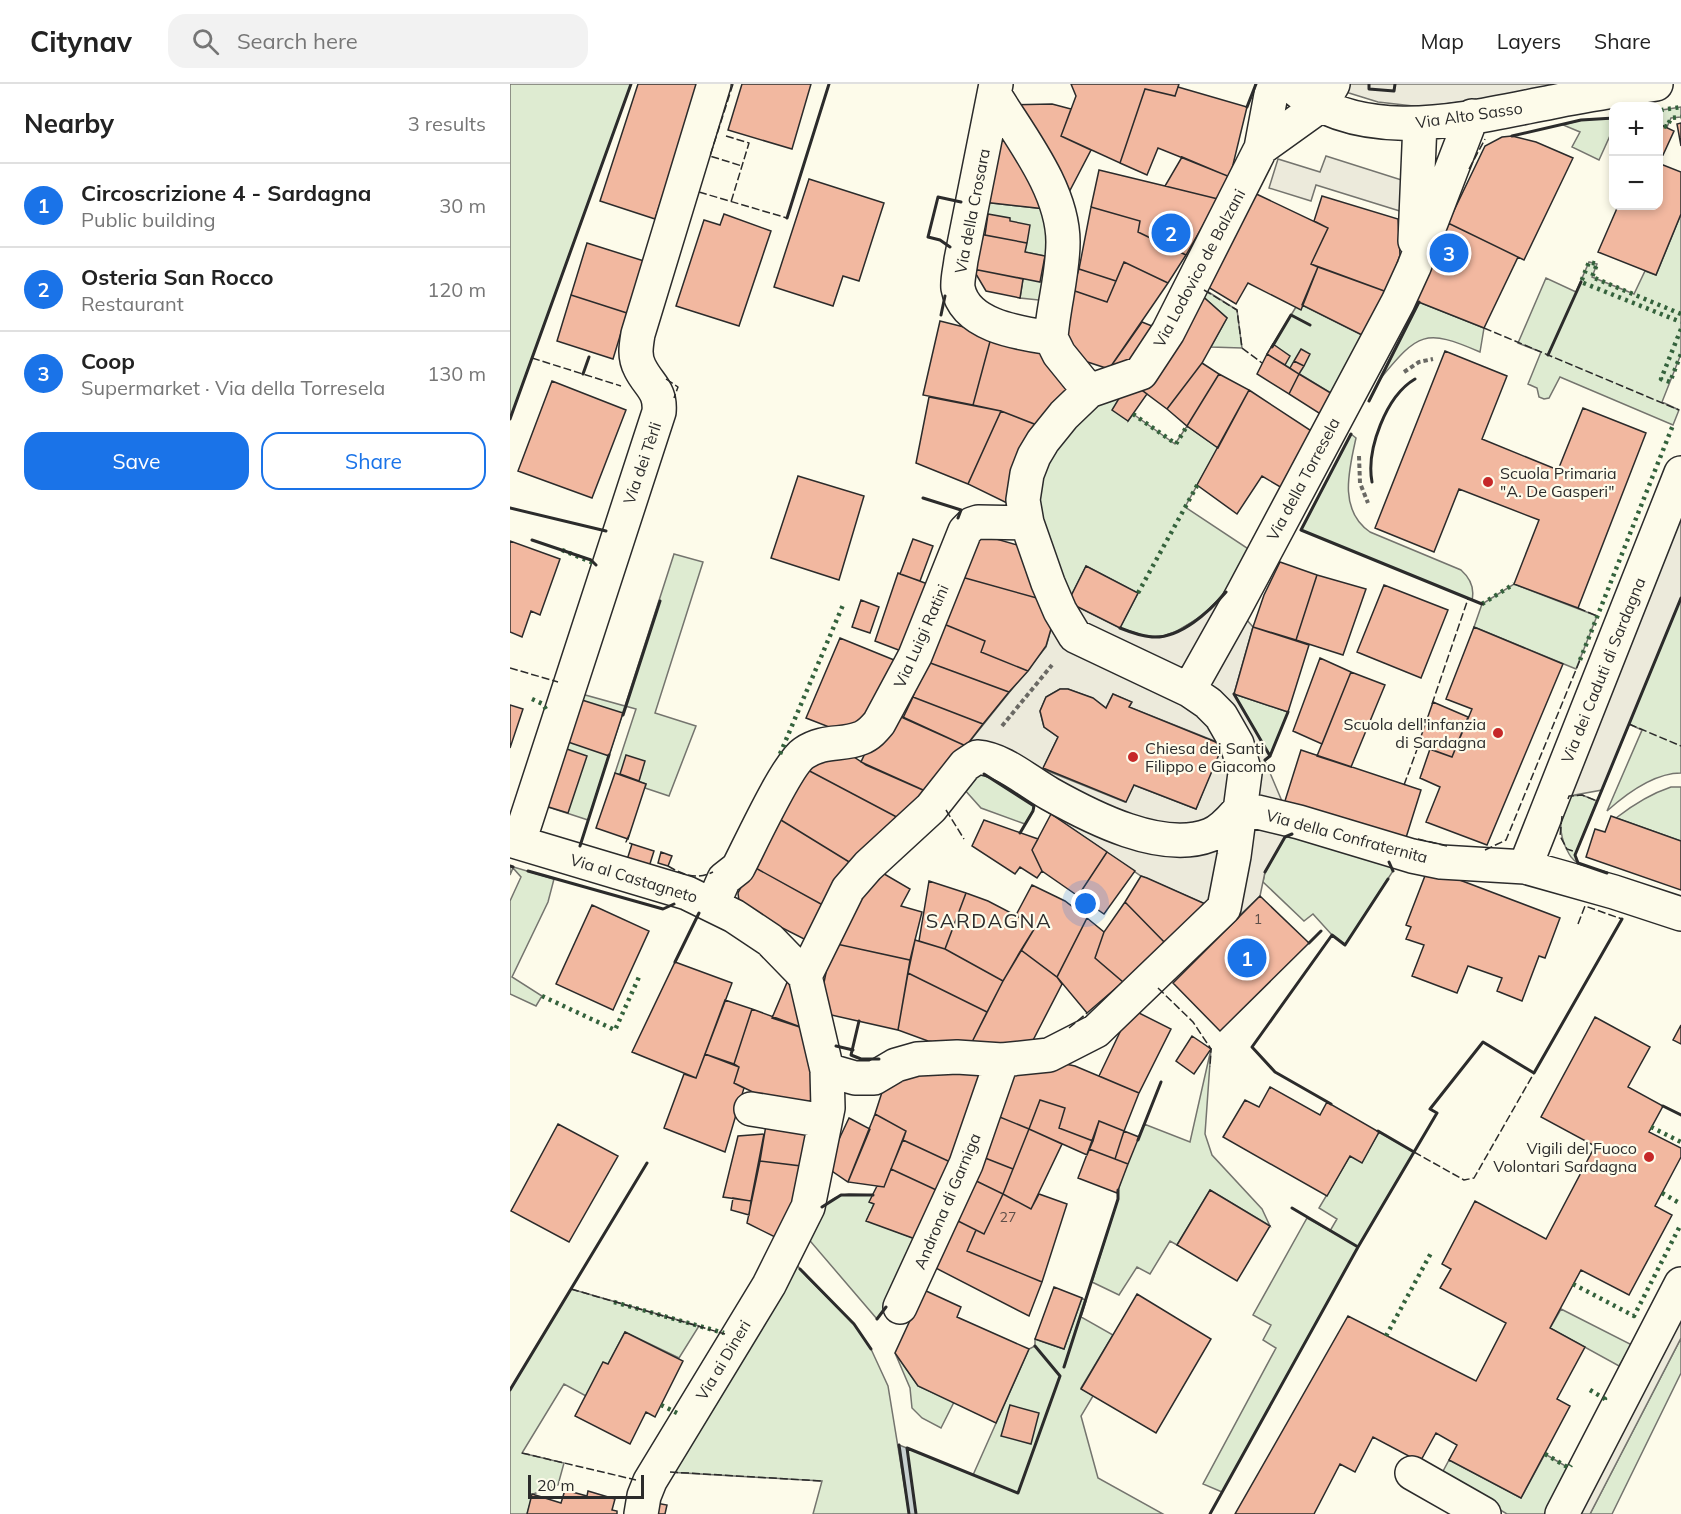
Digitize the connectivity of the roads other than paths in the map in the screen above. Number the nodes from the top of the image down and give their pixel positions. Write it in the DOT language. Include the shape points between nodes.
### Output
graph roads {
  1 [pos="714,84"];
  2 [pos="1273,84"];
  3 [pos="1289,84"];
  4 [pos="1656,84"];
  5 [pos="995,89"];
  6 [pos="1327,94"];
  7 [pos="1472,116"];
  8 [pos="1420,123"];
  9 [pos="1261,148"];
  10 [pos="1414,267"];
  11 [pos="1051,338"];
  12 [pos="1089,391"];
  13 [pos="1681,473"];
  14 [pos="1027,523"];
  15 [pos="1189,690"];
  16 [pos="1241,808"];
  17 [pos="514,841"];
  18 [pos="1526,867"];
  19 [pos="713,904"];
  20 [pos="1681,914"];
  21 [pos="805,976"];
  22 [pos="1002,1060"];
  23 [pos="827,1070"];
  24 [pos="751,1109"];
  25 [pos="825,1121"];
  26 [pos="1681,1284"];
  27 [pos="900,1307"];
  28 [pos="1412,1473"];
  29 [pos="641,1514"];
  30 [pos="1484,1514"];
  31 [pos="1562,1514"];
  1 -- 17 [label="street, Via dei Tèrli" via="637,342 639,367 660,399 659,412"];
  2 -- 9 [label="street, Via Lodovico de Balzani"];
  3 -- 6 [label="street, Via Alto Sasso"];
  4 -- 7 [label="street, Via Alto Sasso"];
  5 -- 11 [label="street, Via della Crosara" via="1058,205 1063,244"];
  5 -- 11 [label="street, Via della Crosara" via="958,286 963,302 988,324"];
  6 -- 8 [label="street, Via Alto Sasso" via="1341,114 1367,121"];
  6 -- 9 [label="street, Via Lodovico de Balzani"];
  7 -- 8 [label="street, Via Alto Sasso"];
  7 -- 10 [label="street, Via della Torresela"];
  8 -- 10 [label="street, Via della Torresela"];
  9 -- 12 [label="street, Via Lodovico de Balzani" via="1168,332 1141,372"];
  10 -- 15 [label="street, Via della Torresela"];
  11 -- 12 [label="street"];
  12 -- 14 [label="street, Via Lodovico de Balzani" via="1064,415 1034,456 1023,500"];
  13 -- 18 [label="street, Via dei Caduti di Sardagna"];
  14 -- 15 [label="street, Via Lodovico de Balzani" via="1068,624"];
  14 -- 19 [label="street, Via Luigi Ratini" via="978,522 965,531 915,656 879,723 861,738 816,746 795,760 738,868 724,879"];
  15 -- 16 [label="street" via="1221,716 1237,744 1245,773"];
  16 -- 18 [label="street, Via della Confraternita" via="1412,856 1441,862"];
  16 -- 21 [label="street" via="1212,834 1179,841 1156,838 1126,830 1051,794 991,759 976,757 931,808 848,889"];
  16 -- 22 [label="street" via="1224,908 1096,1031 1049,1055"];
  17 -- 19 [label="street, Via al Castagneto"];
  18 -- 20 [label="street, Via della Confraternita"];
  19 -- 21 [label="street, Via al Castagneto" via="770,940"];
  21 -- 23 [label="street, Via ai Dineri"];
  22 -- 23 [label="street" via="917,1059 874,1078 855,1078"];
  22 -- 27 [label="street, Androna di Garniga" via="966,1164"];
  23 -- 25 [label="street, Via ai Dineri"];
  24 -- 25 [label="street"];
  25 -- 29 [label="street, Via ai Dineri" via="808,1207 769,1285 650,1481"];
  26 -- 31 [label="street"];
  28 -- 30 [label="street"];
}
